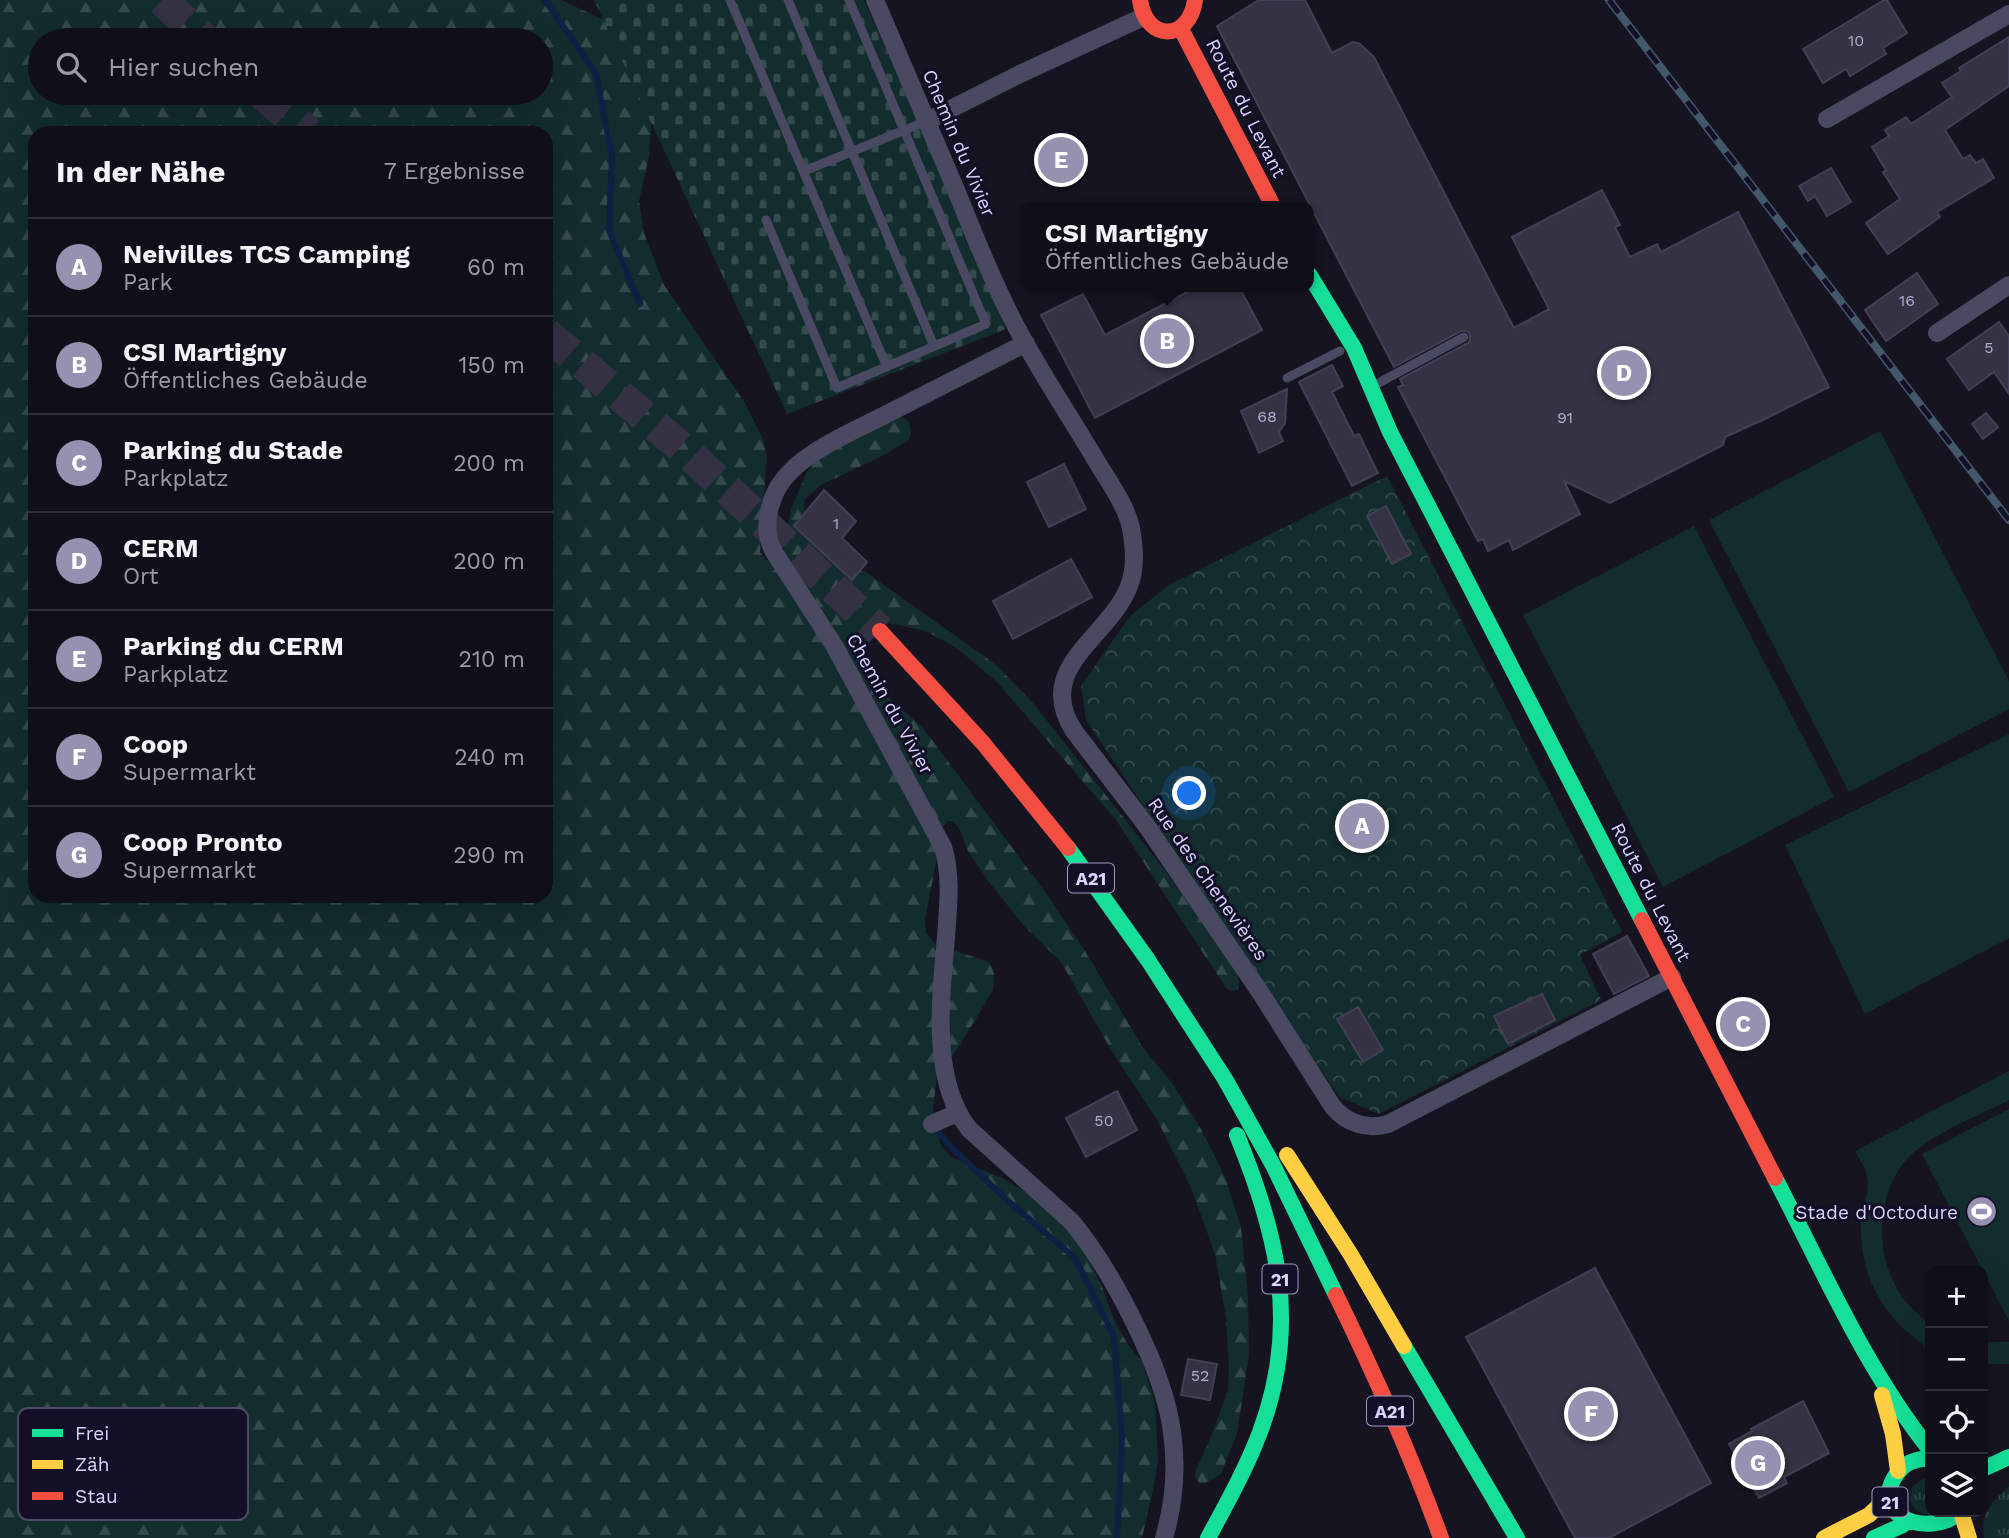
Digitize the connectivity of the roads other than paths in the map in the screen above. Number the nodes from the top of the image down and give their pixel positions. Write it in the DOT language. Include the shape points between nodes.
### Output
graph roads {
  1 [pos="731,0"];
  2 [pos="788,0"];
  3 [pos="849,0"];
  4 [pos="875,0"];
  5 [pos="1195,0"];
  6 [pos="1141,9"];
  7 [pos="2009,14"];
  8 [pos="1181,29"];
  9 [pos="1827,119"];
  10 [pos="927,121"];
  11 [pos="905,130"];
  12 [pos="851,153"];
  13 [pos="804,171"];
  14 [pos="1270,201"];
  15 [pos="766,220"];
  16 [pos="1314,283"];
  17 [pos="2009,285"];
  18 [pos="1314,287"];
  19 [pos="1937,333"];
  20 [pos="1464,337"];
  21 [pos="1026,343"];
  22 [pos="934,346"];
  23 [pos="1340,351"];
  24 [pos="887,366"];
  25 [pos="1287,378"];
  26 [pos="1367,389"];
  27 [pos="880,631"];
  28 [pos="1672,977"];
  29 [pos="1189,1021"];
  30 [pos="957,1113"];
  31 [pos="932,1124"];
  32 [pos="1331,1287"];
  33 [pos="1874,1371"];
  34 [pos="1384,1436"];
  35 [pos="1925,1444"];
  36 [pos="2009,1457"];
  37 [pos="1925,1459"];
  38 [pos="1988,1467"];
  39 [pos="1898,1471"];
  40 [pos="1889,1496"];
  41 [pos="1957,1517"];
  42 [pos="1963,1517"];
  43 [pos="1903,1525"];
  44 [pos="1932,1536"];
  45 [pos="1164,1538"];
  46 [pos="1208,1538"];
  47 [pos="1441,1538"];
  48 [pos="1517,1538"];
  49 [pos="1824,1538"];
  50 [pos="1874,1538"];
  51 [pos="1969,1538"];
  1 -- 13 [label="lane"];
  2 -- 12 [label="lane"];
  3 -- 11 [label="lane"];
  4 -- 10 [label="street, Chemin du Vivier"];
  5 -- 8 [label="main road" via="1192,18"];
  6 -- 8 [label="main road" via="1150,25 1170,32"];
  6 -- 10 [label="street"];
  7 -- 9 [label="street"];
  8 -- 14 [label="main road, Route du Levant"];
  10 -- 11 [label="lane"];
  10 -- 21 [label="street, Chemin du Vivier" via="981,251"];
  11 -- 12 [label="lane"];
  11 -- 22 [label="lane" via="986,324"];
  12 -- 13 [label="lane"];
  12 -- 22 [label="lane"];
  13 -- 24 [label="lane"];
  15 -- 24 [label="lane" via="837,388"];
  16 -- 26 [label="main road, Route du Levant" via="1346,333"];
  17 -- 19 [label="street"];
  18 -- 23 [label="main road, Route du Levant"];
  20 -- 26 [label="lane"];
  21 -- 28 [label="street, Rue des Chenevières" via="1123,508 1133,541 1133,568 1125,597 1064,676 1066,717 1154,836 1339,1114 1366,1126 1388,1124"];
  21 -- 30 [label="street, Chemin du Vivier" via="851,432 797,466 778,488 768,520 769,544 835,647 946,856 941,1035"];
  22 -- 24 [label="lane"];
  23 -- 25 [label="lane"];
  23 -- 26 [label="main road, Route du Levant"];
  26 -- 28 [label="main road, Route du Levant"];
  27 -- 29 [label="main road, A21" via="1038,810 1109,903"];
  28 -- 33 [label="main road, Route du Levant"];
  29 -- 32 [label="main road, A21" via="1257,1133"];
  29 -- 46 [label="main road, 21" via="1267,1215 1283,1317 1278,1369 1264,1421"];
  29 -- 48 [label="main road" via="1315,1197"];
  30 -- 31 [label="street"];
  30 -- 45 [label="street, Chemin du Vivier" via="995,1154 1072,1222 1100,1260 1130,1316 1172,1429 1173,1494"];
  32 -- 34 [label="main road, A21"];
  32 -- 47 [label="main road, A21" via="1381,1388"];
  33 -- 35 [label="main road, Route du Levant"];
  33 -- 39 [label="main road, Route du Levant" via="1893,1434"];
  36 -- 38 [label="main road"];
  37 -- 39 [label="main road, 21"];
  39 -- 40 [label="main road, 21"];
  40 -- 43 [label="main road, 21"];
  40 -- 49 [label="main road, 21" via="1870,1515"];
  41 -- 44 [label="main road, 21"];
  42 -- 51 [label="main road"];
  43 -- 44 [label="main road, 21"];
  43 -- 50 [label="main road, 21"];
}
